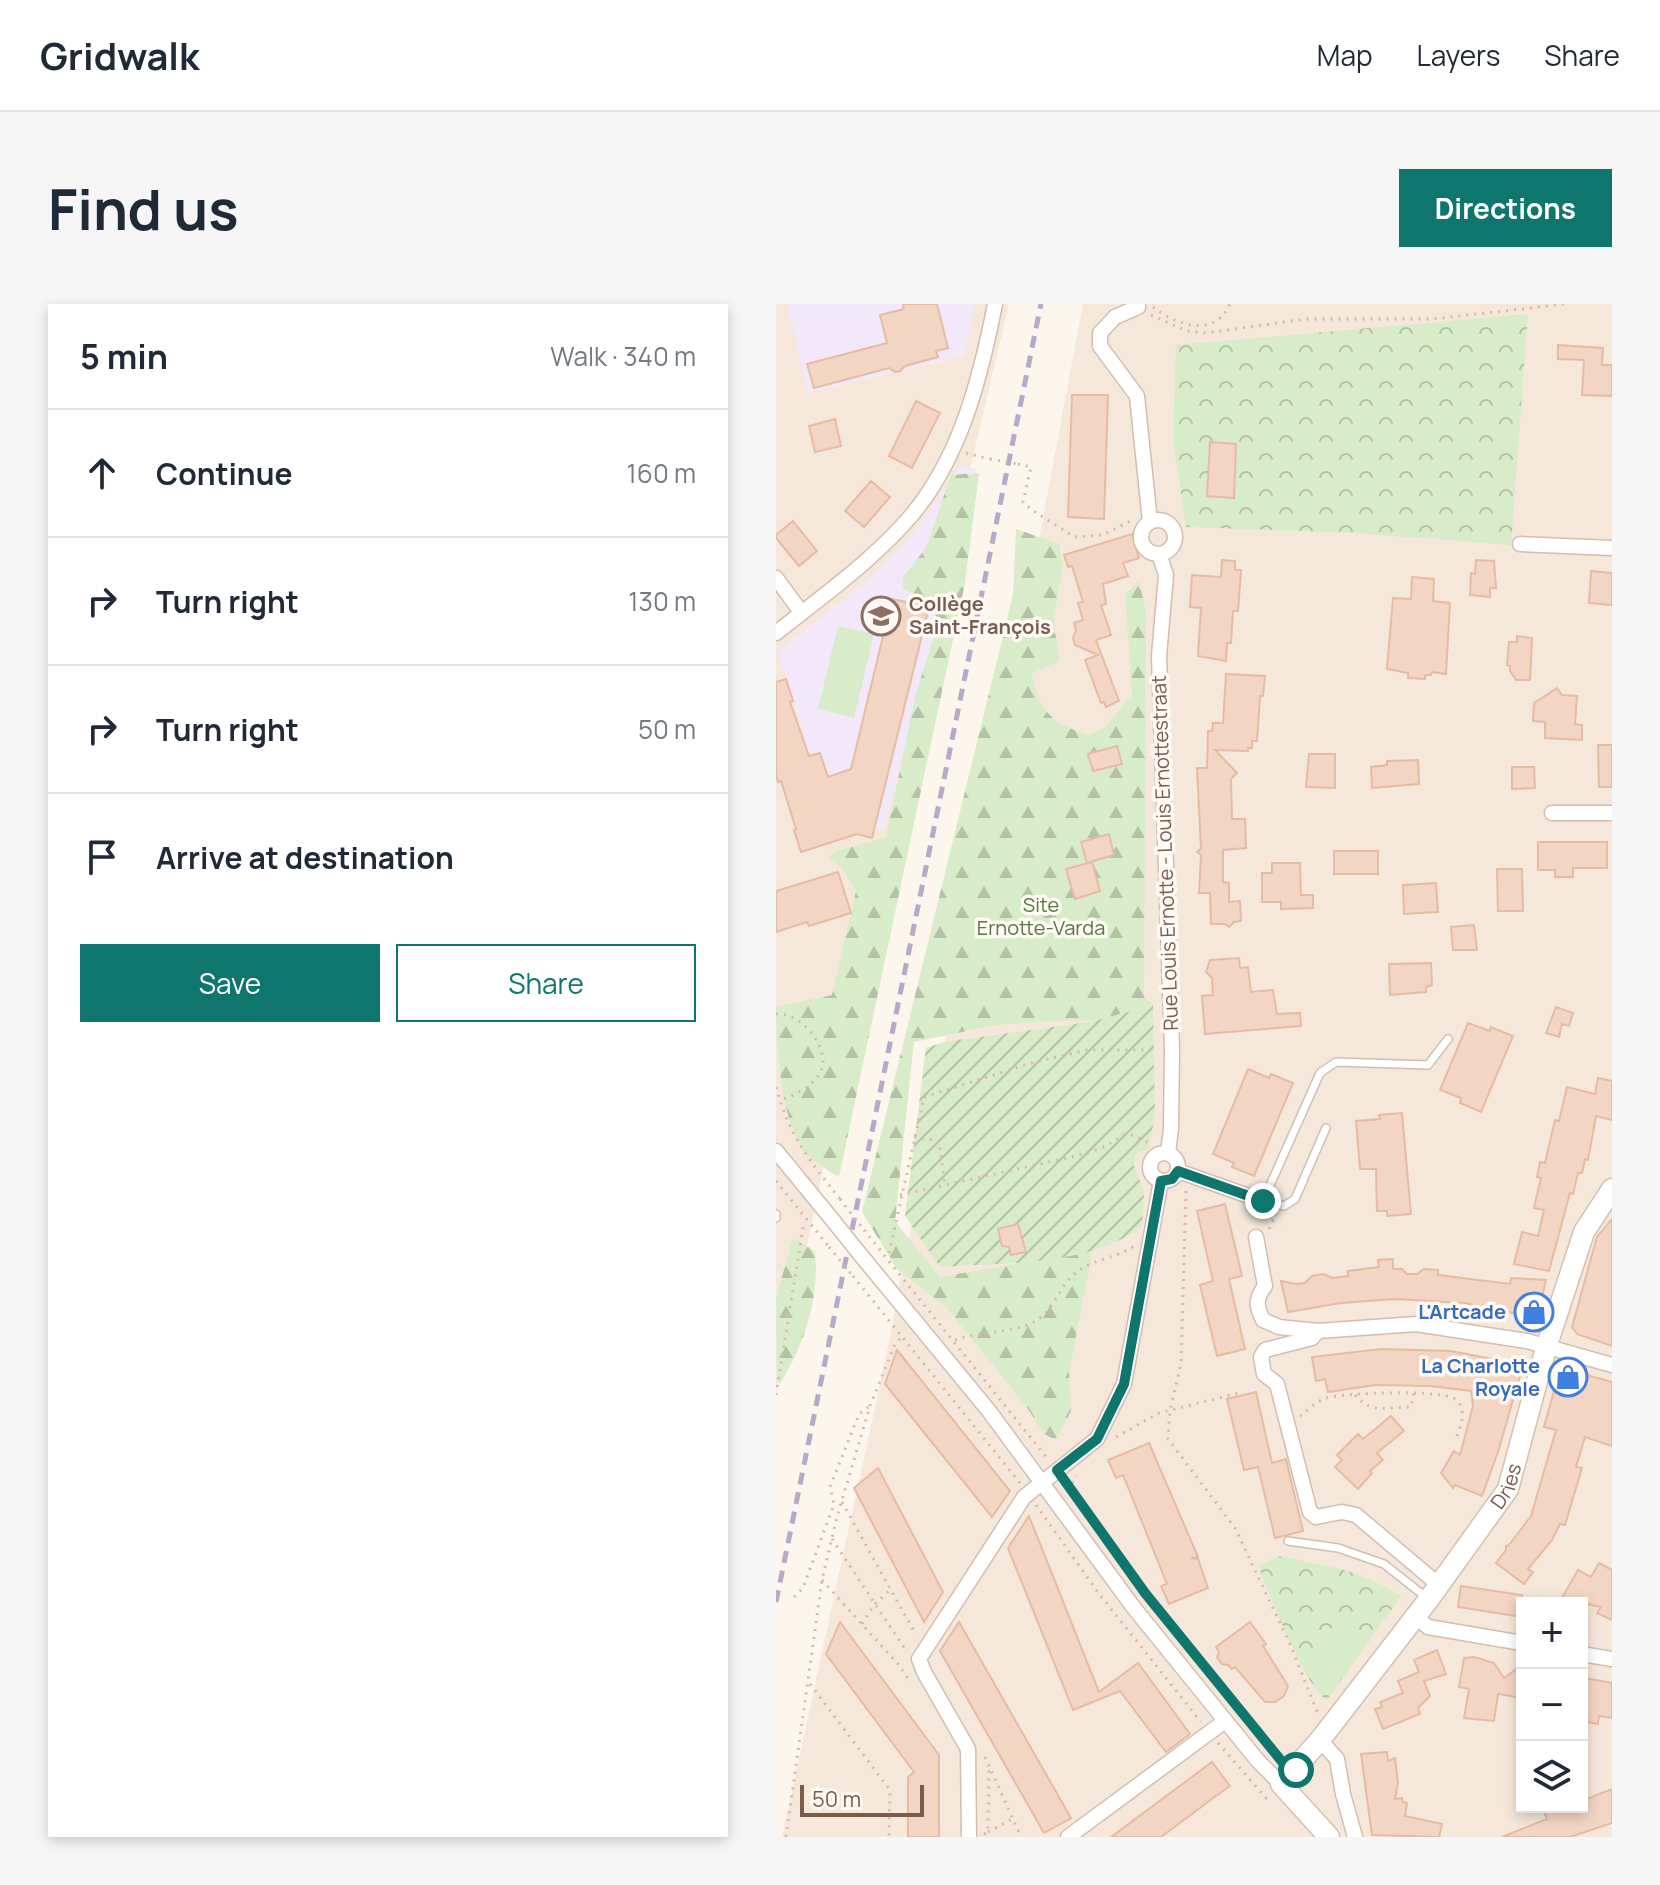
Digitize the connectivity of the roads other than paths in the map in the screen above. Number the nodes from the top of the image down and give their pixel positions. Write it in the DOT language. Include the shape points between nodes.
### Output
graph roads {
  1 [pos="995,304"];
  2 [pos="1143,305"];
  3 [pos="1149,517"];
  4 [pos="1520,544"];
  5 [pos="1612,548"];
  6 [pos="1159,554"];
  7 [pos="776,578"];
  8 [pos="801,612"];
  9 [pos="776,633"];
  10 [pos="1552,813"];
  11 [pos="1612,813"];
  12 [pos="1448,1039"];
  13 [pos="1326,1128"];
  14 [pos="777,1150"];
  15 [pos="1168,1153"];
  16 [pos="1178,1171"];
  17 [pos="1161,1181"];
  18 [pos="1612,1189"];
  19 [pos="1263,1201"];
  20 [pos="1256,1237"];
  21 [pos="1318,1331"];
  22 [pos="1546,1348"];
  23 [pos="1612,1365"];
  24 [pos="1042,1482"];
  25 [pos="1288,1541"];
  26 [pos="1434,1592"];
  27 [pos="1415,1616"];
  28 [pos="1516,1642"];
  29 [pos="1588,1655"];
  30 [pos="1612,1659"];
  31 [pos="1225,1721"];
  32 [pos="1321,1732"];
  33 [pos="1286,1779"];
  34 [pos="969,1837"];
  35 [pos="1068,1837"];
  36 [pos="1329,1837"];
  37 [pos="1355,1837"];
  1 -- 8 [label="street" via="971,403 932,487 903,525"];
  2 -- 3 [label="street, Rue Louis Ernotte - Louis Ernottestraat" via="1115,317 1100,333 1100,346 1137,396"];
  3 -- 6 [label="street, Rue Louis Ernotte - Louis Ernottestraat" via="1142,542"];
  3 -- 6 [label="street, Rue Louis Ernotte - Louis Ernottestraat" via="1165,521 1174,532 1172,546"];
  4 -- 5 [label="street"];
  6 -- 15 [label="street, Rue Louis Ernotte - Louis Ernottestraat" via="1166,575 1159,656 1172,1050"];
  7 -- 8 [label="street"];
  8 -- 9 [label="street"];
  10 -- 11 [label="street"];
  12 -- 19 [label="lane" via="1428,1065 1327,1065"];
  13 -- 19 [label="lane" via="1299,1193 1278,1206"];
  14 -- 24 [label="street, bridge"];
  15 -- 16 [label="street" via="1177,1160"];
  15 -- 17 [label="street, Rue Louis Ernotte - Louis Ernottestraat" via="1157,1154 1151,1163 1152,1174"];
  16 -- 17 [label="street"];
  16 -- 19 [label="street"];
  17 -- 24 [label="street, Rue Louis Ernotte - Louis Ernottestraat" via="1124,1384 1097,1439"];
  18 -- 22 [label="street, Dries" via="1584,1232"];
  20 -- 21 [label="street" via="1265,1286 1257,1307 1263,1320"];
  21 -- 22 [label="street" via="1416,1324 1487,1333"];
  21 -- 26 [label="street" via="1312,1338 1265,1350 1261,1357 1264,1374 1277,1384 1310,1512 1316,1517 1356,1515"];
  22 -- 23 [label="street"];
  22 -- 26 [label="street, Dries" via="1508,1489"];
  24 -- 31 [label="street"];
  24 -- 34 [label="street, Rue Louis Ernotte - Louis Ernottestraat" via="1024,1497 923,1652 924,1672 968,1749"];
  25 -- 26 [label="lane" via="1338,1548 1384,1564"];
  26 -- 27 [label="street, Dries"];
  27 -- 28 [label="street" via="1428,1627"];
  27 -- 32 [label="street, Dries"];
  29 -- 30 [label="street"];
  31 -- 33 [label="street" via="1258,1761"];
  31 -- 35 [label="street"];
  32 -- 33 [label="street, Dries"];
  32 -- 37 [label="street" via="1337,1759"];
  33 -- 36 [label="street"];
}
